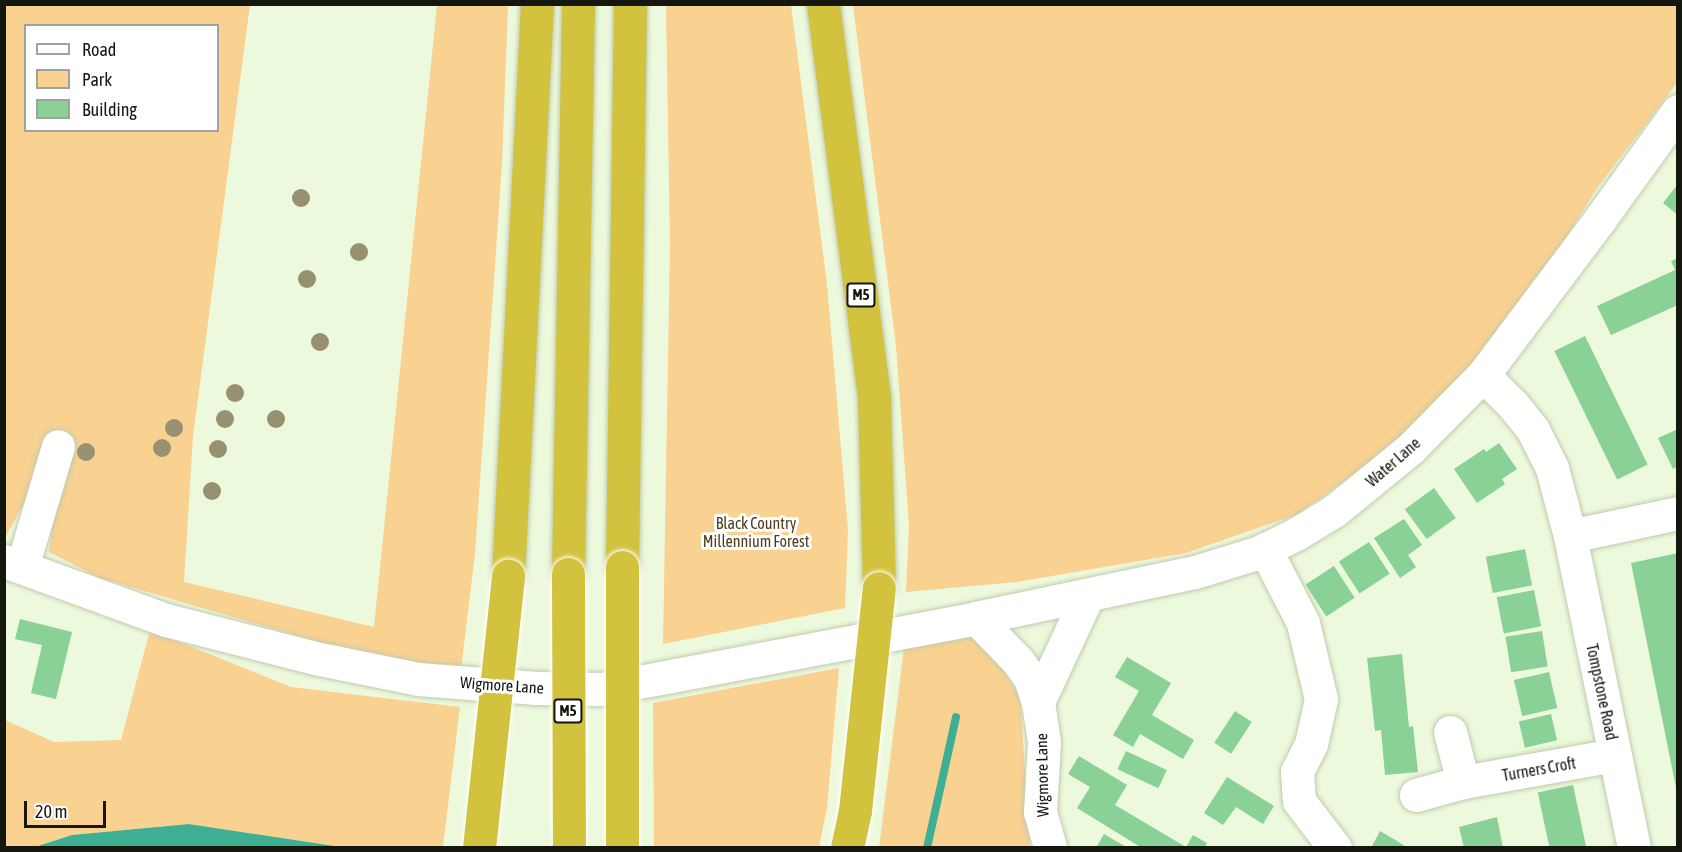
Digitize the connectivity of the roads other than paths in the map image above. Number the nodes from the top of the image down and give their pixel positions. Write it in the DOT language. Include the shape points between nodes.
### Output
graph roads {
  1 [pos="537,4"];
  2 [pos="578,4"];
  3 [pos="630,4"];
  4 [pos="823,4"];
  5 [pos="1677,111"];
  6 [pos="1483,375"];
  7 [pos="58,446"];
  8 [pos="1677,513"];
  9 [pos="1570,536"];
  10 [pos="1265,549"];
  11 [pos="13,564"];
  12 [pos="1088,595"];
  13 [pos="976,618"];
  14 [pos="1038,702"];
  15 [pos="1450,732"];
  16 [pos="1615,755"];
  17 [pos="1463,782"];
  18 [pos="1416,795"];
  19 [pos="479,848"];
  20 [pos="569,848"];
  21 [pos="622,848"];
  22 [pos="847,848"];
  23 [pos="1050,848"];
  24 [pos="1335,848"];
  25 [pos="1634,848"];
  1 -- 19 [label="highway, bridge" via="508,576"];
  2 -- 20 [label="highway, M5, bridge" via="568,574"];
  3 -- 21 [label="highway, bridge"];
  4 -- 22 [label="highway, M5, bridge" via="874,397 879,588 855,811"];
  5 -- 6 [label="street, Water Lane"];
  6 -- 9 [label="street, Tompstone Road" via="1533,430 1552,468"];
  6 -- 10 [label="street, Water Lane" via="1410,449 1334,511"];
  7 -- 11 [label="street" via="48,487"];
  8 -- 9 [label="street"];
  9 -- 16 [label="street, Tompstone Road"];
  10 -- 12 [label="street, Water Lane" via="1195,572"];
  10 -- 24 [label="street" via="1303,623 1321,699 1311,744 1297,772 1299,801"];
  11 -- 13 [label="street, Wigmore Lane" via="166,620 315,658 418,679 537,688 602,689"];
  12 -- 13 [label="street, Water Lane"];
  12 -- 14 [label="street"];
  13 -- 14 [label="street, Wigmore Lane" via="1018,660 1030,678"];
  14 -- 23 [label="street, Wigmore Lane" via="1044,742 1040,812"];
  15 -- 17 [label="street"];
  16 -- 17 [label="street, Turners Croft"];
  16 -- 25 [label="street, Tompstone Road"];
  17 -- 18 [label="street, Turners Croft"];
}
